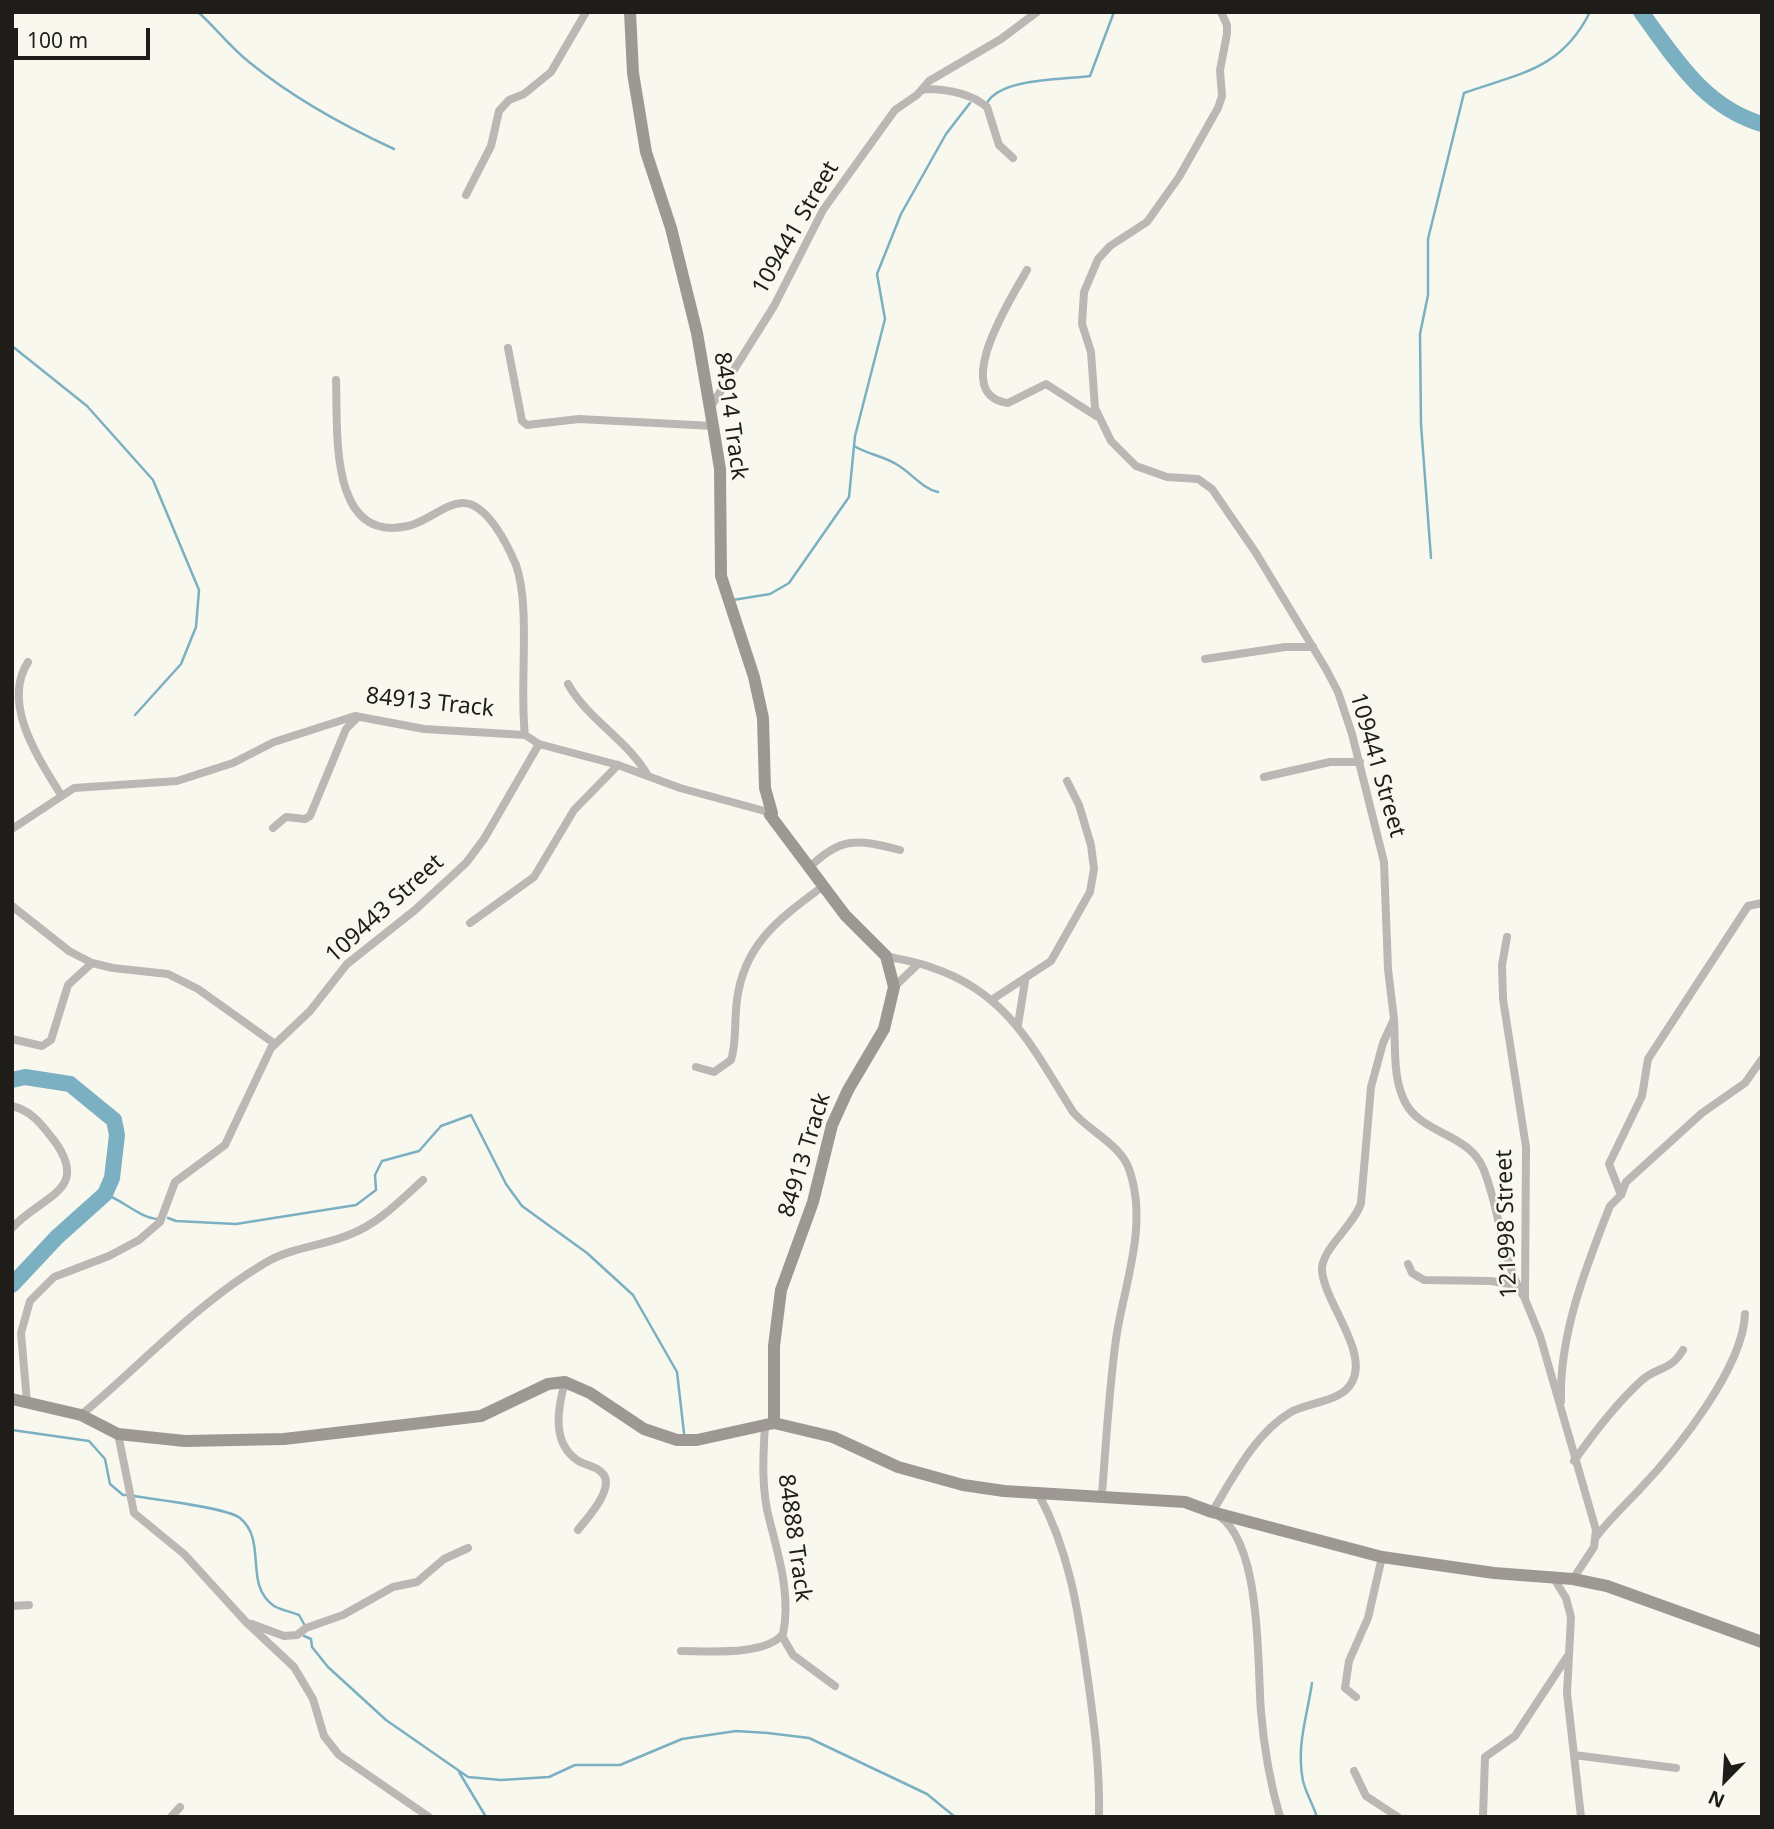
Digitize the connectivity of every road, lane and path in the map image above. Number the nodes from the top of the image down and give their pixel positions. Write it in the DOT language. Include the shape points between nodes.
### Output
graph roads {
  1 [pos="586,12"];
  2 [pos="630,12"];
  3 [pos="1037,12"];
  4 [pos="1221,12"];
  5 [pos="916,95"];
  6 [pos="1013,158"];
  7 [pos="466,195"];
  8 [pos="1027,270"];
  9 [pos="508,348"];
  10 [pos="336,380"];
  11 [pos="710,408"];
  12 [pos="1098,418"];
  13 [pos="713,426"];
  14 [pos="1313,647"];
  15 [pos="1205,660"];
  16 [pos="28,662"];
  17 [pos="568,684"];
  18 [pos="372,718"];
  19 [pos="525,735"];
  20 [pos="539,744"];
  21 [pos="1360,762"];
  22 [pos="618,765"];
  23 [pos="648,776"];
  24 [pos="1264,777"];
  25 [pos="1067,781"];
  26 [pos="61,795"];
  27 [pos="773,819"];
  28 [pos="12,828"];
  29 [pos="273,828"];
  30 [pos="900,850"];
  31 [pos="808,869"];
  32 [pos="822,887"];
  33 [pos="12,902"];
  34 [pos="1762,903"];
  35 [pos="470,923"];
  36 [pos="1507,937"];
  37 [pos="886,956"];
  38 [pos="92,963"];
  39 [pos="918,964"];
  40 [pos="1025,981"];
  41 [pos="894,987"];
  42 [pos="993,999"];
  43 [pos="1394,1018"];
  44 [pos="1018,1025"];
  45 [pos="12,1039"];
  46 [pos="275,1044"];
  47 [pos="1762,1059"];
  48 [pos="696,1067"];
  49 [pos="12,1107"];
  50 [pos="423,1180"];
  51 [pos="1621,1195"];
  52 [pos="12,1228"];
  53 [pos="1408,1264"];
  54 [pos="1516,1285"];
  55 [pos="1525,1299"];
  56 [pos="1745,1314"];
  57 [pos="1683,1350"];
  58 [pos="565,1382"];
  59 [pos="12,1399"];
  60 [pos="27,1402"];
  61 [pos="81,1415"];
  62 [pos="1562,1415"];
  63 [pos="770,1424"];
  64 [pos="118,1434"];
  65 [pos="1574,1461"];
  66 [pos="1038,1493"];
  67 [pos="1102,1494"];
  68 [pos="1212,1512"];
  69 [pos="578,1531"];
  70 [pos="1597,1537"];
  71 [pos="468,1548"];
  72 [pos="1382,1557"];
  73 [pos="1552,1577"];
  74 [pos="1573,1579"];
  75 [pos="29,1605"];
  76 [pos="12,1606"];
  77 [pos="246,1622"];
  78 [pos="782,1636"];
  79 [pos="1762,1642"];
  80 [pos="681,1651"];
  81 [pos="1569,1654"];
  82 [pos="835,1686"];
  83 [pos="1356,1697"];
  84 [pos="1574,1755"];
  85 [pos="1676,1768"];
  86 [pos="1354,1771"];
  87 [pos="180,1807"];
  88 [pos="171,1817"];
  89 [pos="429,1817"];
  90 [pos="1099,1817"];
  91 [pos="1280,1817"];
  92 [pos="1398,1817"];
  93 [pos="1483,1817"];
  94 [pos="1581,1817"];
  1 -- 7 [label="street" via="551,72 499,111 491,145"];
  2 -- 11 [label="street, 84914 Track" via="633,73 646,152 671,228"];
  3 -- 5 [label="street, 109441 Street" via="1002,39 950,65"];
  4 -- 12 [label="street, 109441 Street" via="1227,34 1218,108 1155,212 1141,228 1104,251 1084,292 1082,324 1091,352"];
  5 -- 6 [label="street" via="936,89 982,103 999,145"];
  5 -- 11 [label="street, 109441 Street" via="901,103 830,199 774,306"];
  8 -- 12 [label="street" via="985,357 983,387 992,398 1008,403 1046,384"];
  9 -- 13 [label="street" via="522,421 527,425 579,419"];
  10 -- 19 [label="street" via="340,460 357,514 374,525 399,527 467,504 484,515 504,542 520,578"];
  11 -- 13 [label="street, 84914 Track"];
  12 -- 14 [label="street, 109441 Street" via="1121,454 1136,466 1167,477 1198,479 1212,489"];
  13 -- 27 [label="street, 84914 Track" via="719,469 720,576 763,718 765,788"];
  14 -- 15 [label="street"];
  14 -- 21 [label="street, 109441 Street" via="1338,692"];
  16 -- 26 [label="street" via="19,686 28,738"];
  17 -- 23 [label="street" via="638,759"];
  18 -- 19 [label="street, 84913 Track" via="424,729"];
  18 -- 26 [label="street, 84913 Track" via="343,719 177,781 84,785"];
  18 -- 29 [label="street" via="357,718 346,729 310,816 286,817"];
  19 -- 20 [label="street, 84913 Track"];
  20 -- 22 [label="street, 84913 Track"];
  20 -- 46 [label="street, 109443 Street" via="466,863 346,964 310,1011"];
  21 -- 24 [label="street" via="1330,762"];
  21 -- 43 [label="street, 109441 Street" via="1384,862"];
  22 -- 23 [label="street, 84913 Track"];
  22 -- 35 [label="street" via="574,810 534,877"];
  23 -- 27 [label="street, 84913 Track"];
  25 -- 40 [label="street" via="1085,820 1094,869 1092,884 1056,954"];
  26 -- 28 [label="street, 84913 Track"];
  27 -- 31 [label="street, 84913 Track"];
  30 -- 31 [label="street" via="855,841 830,850"];
  31 -- 32 [label="street, 84913 Track"];
  32 -- 37 [label="street, 84913 Track"];
  32 -- 48 [label="street" via="761,939 745,963 731,1060 714,1072"];
  33 -- 38 [label="street" via="54,941"];
  34 -- 51 [label="street" via="1748,906 1648,1059 1642,1096 1609,1164"];
  36 -- 55 [label="street, 121998 Street" via="1503,999 1526,1147"];
  37 -- 39 [label="street"];
  37 -- 41 [label="street, 84913 Track"];
  38 -- 45 [label="street" via="68,985 51,1040 42,1046"];
  38 -- 46 [label="street" via="168,974 198,989"];
  39 -- 41 [label="street"];
  39 -- 42 [label="street" via="959,979"];
  40 -- 42 [label="street"];
  40 -- 44 [label="street"];
  41 -- 63 [label="street, 84913 Track" via="884,1029 835,1116 813,1202 781,1290"];
  42 -- 44 [label="street"];
  43 -- 54 [label="street" via="1397,1080 1407,1104 1419,1118 1467,1147 1482,1166 1503,1253"];
  43 -- 68 [label="street, 109441 Street" via="1371,1087 1361,1203 1354,1221 1322,1262 1324,1282 1356,1363 1352,1384 1276,1422"];
  44 -- 67 [label="street" via="1073,1112 1124,1160 1132,1181 1134,1253 1116,1338"];
  46 -- 60 [label="street, 109443 Street" via="225,1145 175,1182 154,1228 109,1256 54,1277 30,1301 21,1333"];
  47 -- 51 [label="street" via="1745,1083 1702,1113 1626,1182"];
  49 -- 52 [label="street" via="31,1113 66,1159 69,1172 61,1189"];
  50 -- 61 [label="street" via="365,1227 269,1260 230,1285"];
  51 -- 62 [label="street" via="1610,1206 1572,1317 1560,1374"];
  53 -- 54 [label="street" via="1412,1273 1424,1280"];
  54 -- 55 [label="street"];
  55 -- 62 [label="street, 121998 Street"];
  56 -- 70 [label="street" via="1742,1340 1731,1364 1681,1442"];
  57 -- 65 [label="street" via="1671,1366 1638,1384"];
  58 -- 63 [label="street" via="644,1429 677,1440"];
  58 -- 64 [label="street" via="548,1384 481,1416 422,1425 284,1439 185,1441"];
  58 -- 69 [label="street" via="558,1414 560,1433 570,1454 601,1472 605,1482"];
  59 -- 60 [label="street"];
  60 -- 61 [label="street"];
  61 -- 64 [label="street"];
  62 -- 65 [label="street, 121998 Street"];
  63 -- 66 [label="street" via="833,1437 934,1479"];
  63 -- 78 [label="street, 84888 Track" via="765,1494 785,1602"];
  64 -- 77 [label="street" via="134,1513 184,1554"];
  65 -- 70 [label="street, 121998 Street"];
  66 -- 67 [label="street"];
  66 -- 90 [label="street" via="1060,1539 1079,1618 1099,1755"];
  67 -- 68 [label="street" via="1185,1502"];
  68 -- 72 [label="street"];
  68 -- 91 [label="street" via="1223,1517 1234,1533 1248,1571 1260,1640 1261,1711 1269,1773"];
  70 -- 74 [label="street"];
  71 -- 77 [label="street" via="444,1559 417,1582 394,1587 297,1635 284,1636"];
  72 -- 73 [label="street"];
  72 -- 83 [label="street" via="1367,1618 1345,1674 1345,1688"];
  73 -- 74 [label="street"];
  73 -- 81 [label="street" via="1570,1606"];
  74 -- 79 [label="street" via="1625,1591"];
  75 -- 76 [label="street"];
  77 -- 89 [label="street" via="303,1678 324,1736 339,1755"];
  78 -- 80 [label="street, 84888 Track" via="762,1647"];
  78 -- 82 [label="street" via="793,1655"];
  81 -- 84 [label="street" via="1567,1693"];
  81 -- 93 [label="street" via="1521,1729 1510,1742 1485,1756"];
  84 -- 85 [label="street"];
  84 -- 94 [label="street"];
  86 -- 92 [label="street" via="1366,1796"];
  87 -- 88 [label="street"];
}
